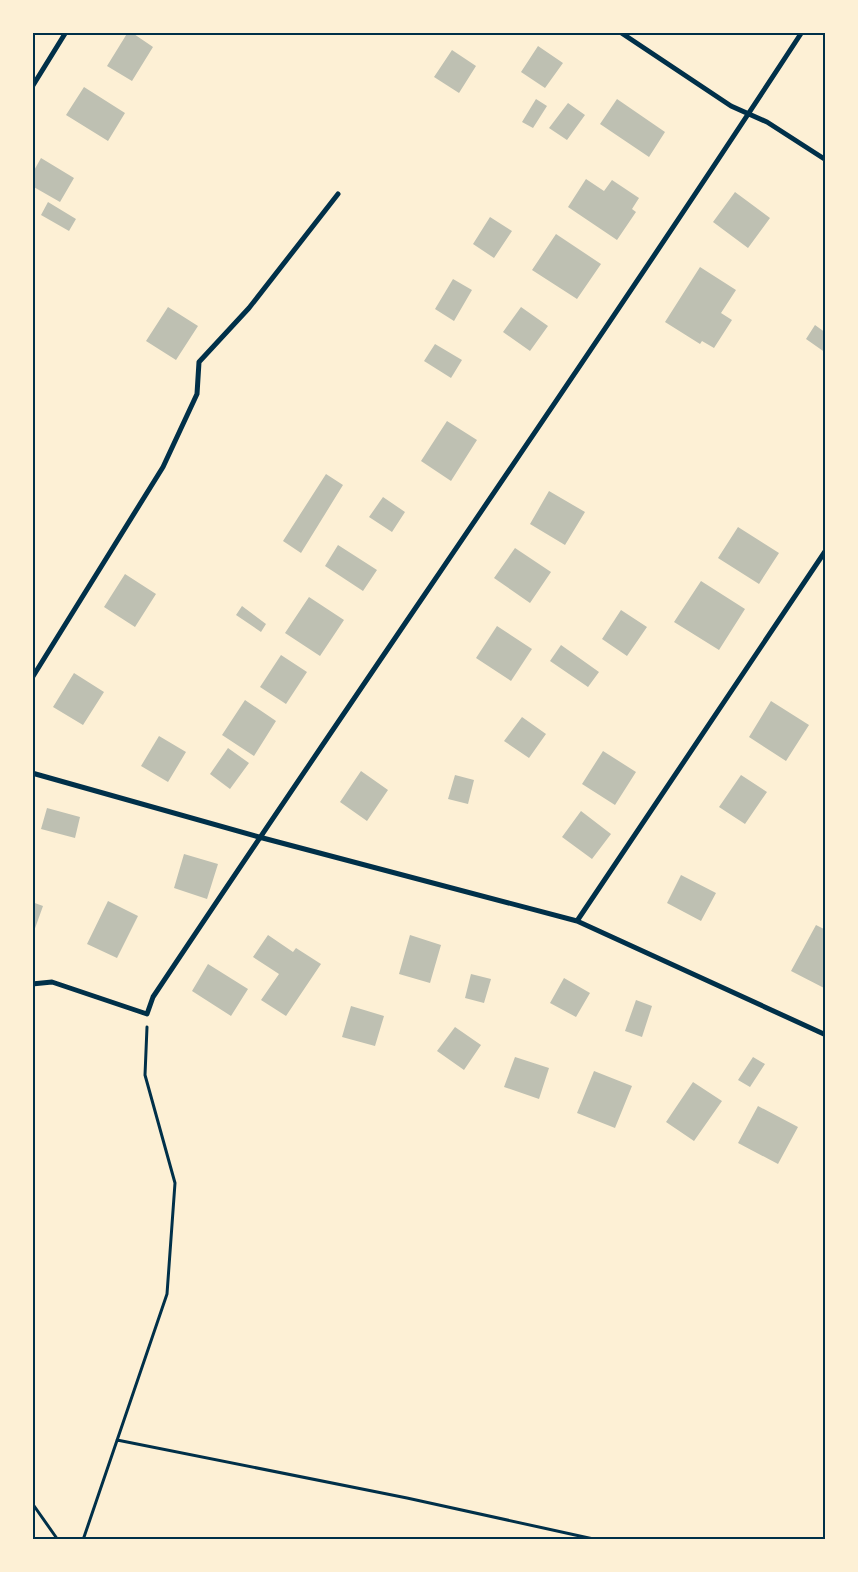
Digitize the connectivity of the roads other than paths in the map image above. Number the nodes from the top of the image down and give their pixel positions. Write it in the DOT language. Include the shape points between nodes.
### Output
graph roads {
  1 [pos="66,32"];
  2 [pos="620,32"];
  3 [pos="802,32"];
  4 [pos="32,87"];
  5 [pos="749,113"];
  6 [pos="826,160"];
  7 [pos="338,194"];
  8 [pos="826,550"];
  9 [pos="32,678"];
  10 [pos="32,773"];
  11 [pos="260,837"];
  12 [pos="577,921"];
  13 [pos="32,984"];
  14 [pos="826,1035"];
  1 -- 4 [label="street"];
  2 -- 5 [label="street" via="731,106"];
  3 -- 5 [label="street"];
  5 -- 6 [label="street"];
  5 -- 11 [label="street"];
  7 -- 9 [label="street" via="249,308 199,362 197,394 163,468"];
  8 -- 12 [label="street"];
  10 -- 11 [label="street"];
  11 -- 12 [label="street"];
  11 -- 13 [label="street" via="153,997 147,1014 52,982"];
  12 -- 14 [label="street"];
}
